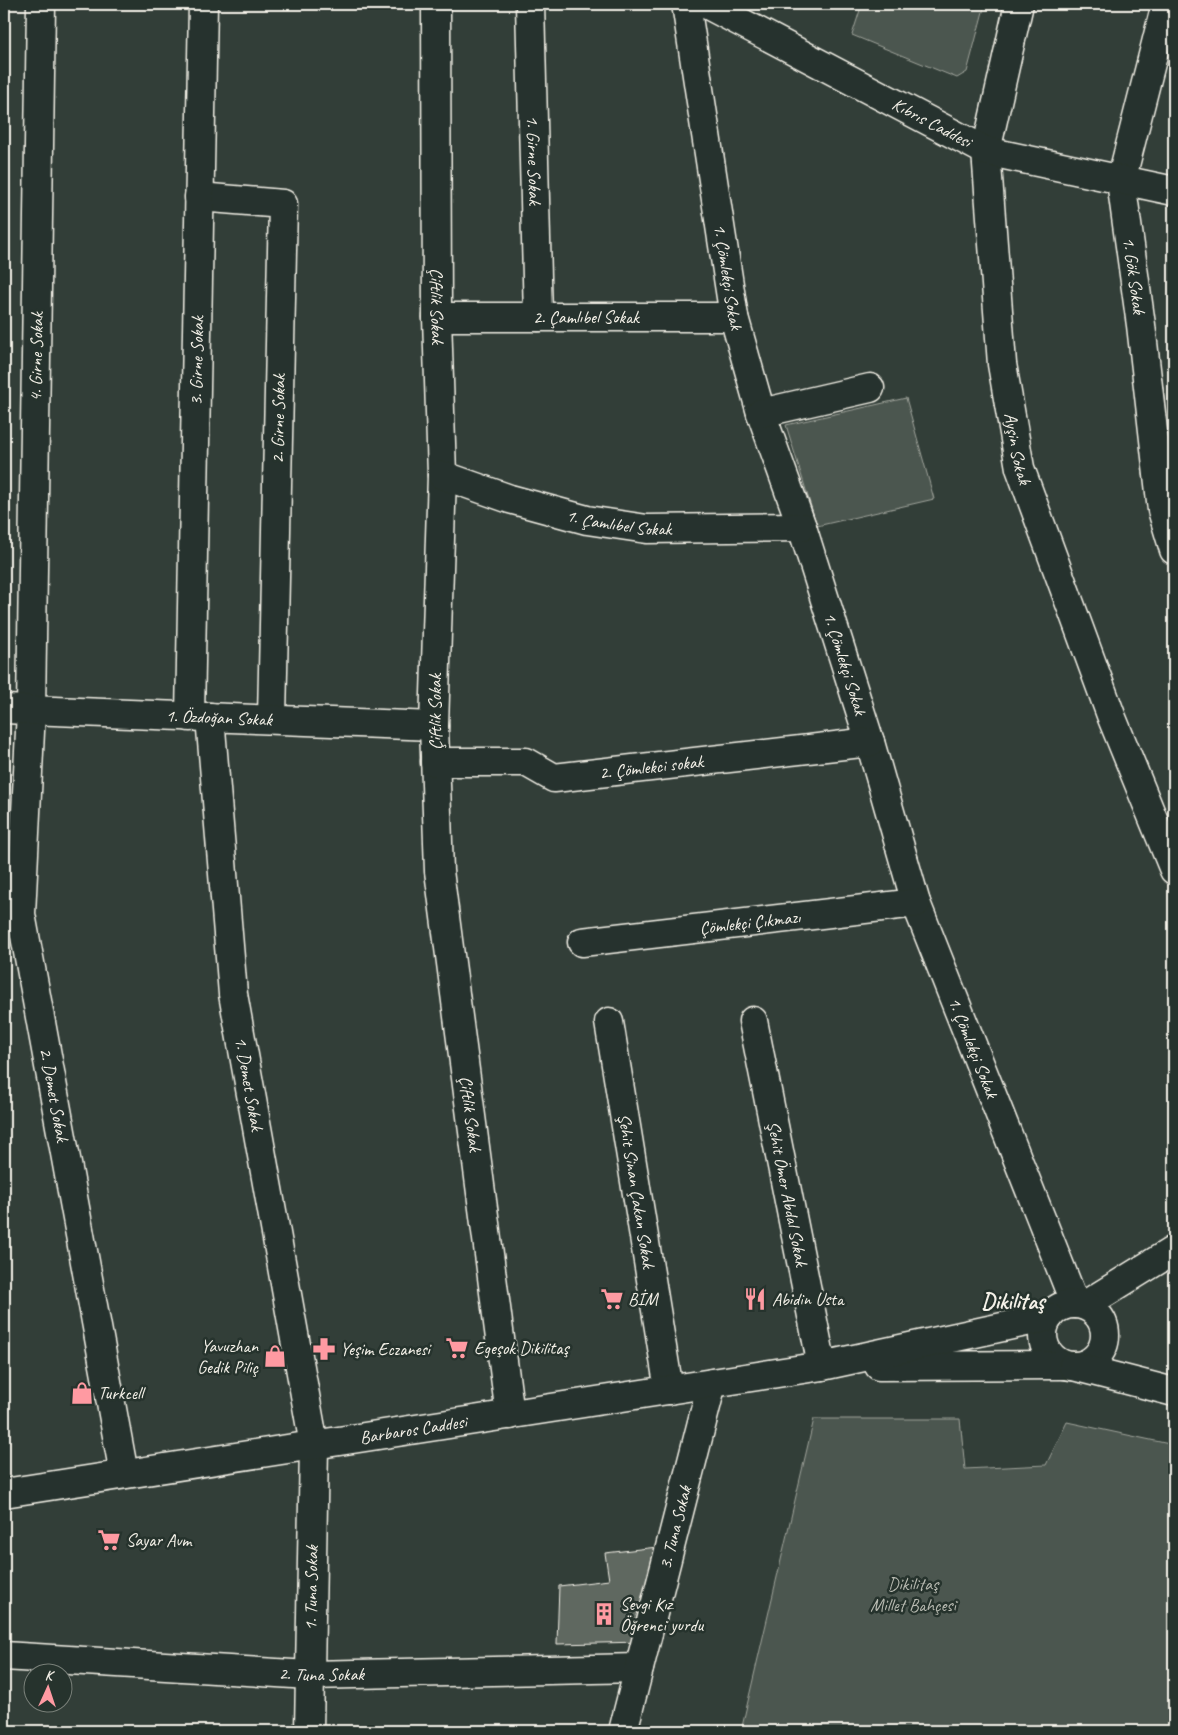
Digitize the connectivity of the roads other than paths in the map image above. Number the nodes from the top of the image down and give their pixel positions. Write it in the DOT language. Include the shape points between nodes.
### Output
graph roads {
  1 [pos="41,4"];
  2 [pos="203,4"];
  3 [pos="436,4"];
  4 [pos="530,4"];
  5 [pos="686,4"];
  6 [pos="706,4"];
  7 [pos="1019,4"];
  8 [pos="1166,4"];
  9 [pos="986,151"];
  10 [pos="1121,181"];
  11 [pos="1174,191"];
  12 [pos="199,197"];
  13 [pos="437,316"];
  14 [pos="538,317"];
  15 [pos="734,317"];
  16 [pos="870,388"];
  17 [pos="761,413"];
  18 [pos="442,475"];
  19 [pos="802,528"];
  20 [pos="1174,550"];
  21 [pos="4,709"];
  22 [pos="31,711"];
  23 [pos="200,717"];
  24 [pos="272,718"];
  25 [pos="434,726"];
  26 [pos="870,742"];
  27 [pos="435,762"];
  28 [pos="1174,870"];
  29 [pos="916,903"];
  30 [pos="582,942"];
  31 [pos="753,1021"];
  32 [pos="609,1022"];
  33 [pos="1174,1250"];
  34 [pos="1080,1305"];
  35 [pos="1049,1317"];
  36 [pos="1068,1365"];
  37 [pos="822,1366"];
  38 [pos="712,1383"];
  39 [pos="669,1390"];
  40 [pos="1174,1392"];
  41 [pos="510,1415"];
  42 [pos="314,1445"];
  43 [pos="124,1474"];
  44 [pos="4,1493"];
  45 [pos="4,1656"];
  46 [pos="639,1668"];
  47 [pos="309,1675"];
  48 [pos="309,1731"];
  49 [pos="623,1731"];
  1 -- 22 [label="street, 4. Girne Sokak"];
  2 -- 12 [label="street, 3. Girne Sokak"];
  3 -- 13 [label="street, Çiftlik Sokak"];
  4 -- 14 [label="street, 1. Girne Sokak"];
  5 -- 15 [label="street, 1. Çömlekçi Sokak"];
  6 -- 9 [label="street, Kıbrıs Caddesi"];
  7 -- 9 [label="street, Ayşin Sokak"];
  8 -- 10 [label="street, 1. Gök Sokak"];
  9 -- 10 [label="street, Kıbrıs Caddesi"];
  9 -- 28 [label="street, Ayşin Sokak" via="1002,364 1020,468 1112,718"];
  10 -- 11 [label="street, Kıbrıs Caddesi"];
  10 -- 20 [label="street, 1. Gök Sokak" via="1162,510"];
  12 -- 23 [label="street, 3. Girne Sokak"];
  12 -- 24 [label="street, 2. Girne Sokak" via="283,204"];
  13 -- 14 [label="street, 2. Çamlıbel Sokak"];
  13 -- 18 [label="street, Çiftlik Sokak"];
  14 -- 15 [label="street, 2. Çamlıbel Sokak"];
  15 -- 17 [label="street, 1. Çömlekçi Sokak"];
  16 -- 17 [label="street"];
  17 -- 19 [label="street, 1. Çömlekçi Sokak"];
  18 -- 19 [label="street, 1. Çamlıbel Sokak" via="510,499 587,520 646,529"];
  18 -- 25 [label="street, Çiftlik Sokak"];
  19 -- 26 [label="street, 1. Çömlekçi Sokak"];
  21 -- 22 [label="street, 1. Özdoğan Sokak"];
  22 -- 23 [label="street, 1. Özdoğan Sokak"];
  22 -- 43 [label="street, 2. Demet Sokak" via="21,914"];
  23 -- 24 [label="street, 1. Özdoğan Sokak"];
  23 -- 42 [label="street, 1. Demet Sokak" via="233,994"];
  24 -- 25 [label="street, 1. Özdoğan Sokak"];
  25 -- 27 [label="street, Çiftlik Sokak"];
  26 -- 27 [label="street, 2. Çömlekci sokak" via="554,778 526,762"];
  26 -- 29 [label="street, 1. Çömlekçi Sokak"];
  27 -- 41 [label="street, Çiftlik Sokak" via="439,871"];
  29 -- 30 [label="street, Çömlekçi Çıkmazı"];
  29 -- 34 [label="street, 1. Çömlekçi Sokak"];
  31 -- 37 [label="street, Şehit Ömer Abdal Sokak"];
  32 -- 39 [label="street, Şehit Sinan Çakan Sokak"];
  33 -- 34 [label="street"];
  34 -- 35 [label="street" via="1065,1305"];
  34 -- 36 [label="street" via="1096,1312 1106,1335 1096,1358 1086,1364"];
  35 -- 36 [label="street" via="1043,1334 1045,1344 1055,1360"];
  35 -- 37 [label="street"];
  36 -- 37 [label="street"];
  36 -- 40 [label="street"];
  37 -- 38 [label="street, Barbaros Caddesi"];
  38 -- 39 [label="street, Barbaros Caddesi"];
  38 -- 46 [label="street, 3. Tuna Sokak"];
  39 -- 41 [label="street, Barbaros Caddesi"];
  41 -- 42 [label="street, Barbaros Caddesi"];
  42 -- 43 [label="street, Barbaros Caddesi"];
  42 -- 47 [label="street, 1. Tuna Sokak"];
  43 -- 44 [label="street, Barbaros Caddesi"];
  45 -- 47 [label="street, 2. Tuna Sokak"];
  46 -- 47 [label="street, 2. Tuna Sokak"];
  46 -- 49 [label="street, 3. Tuna Sokak"];
  47 -- 48 [label="street, 1. Tuna Sokak"];
}
